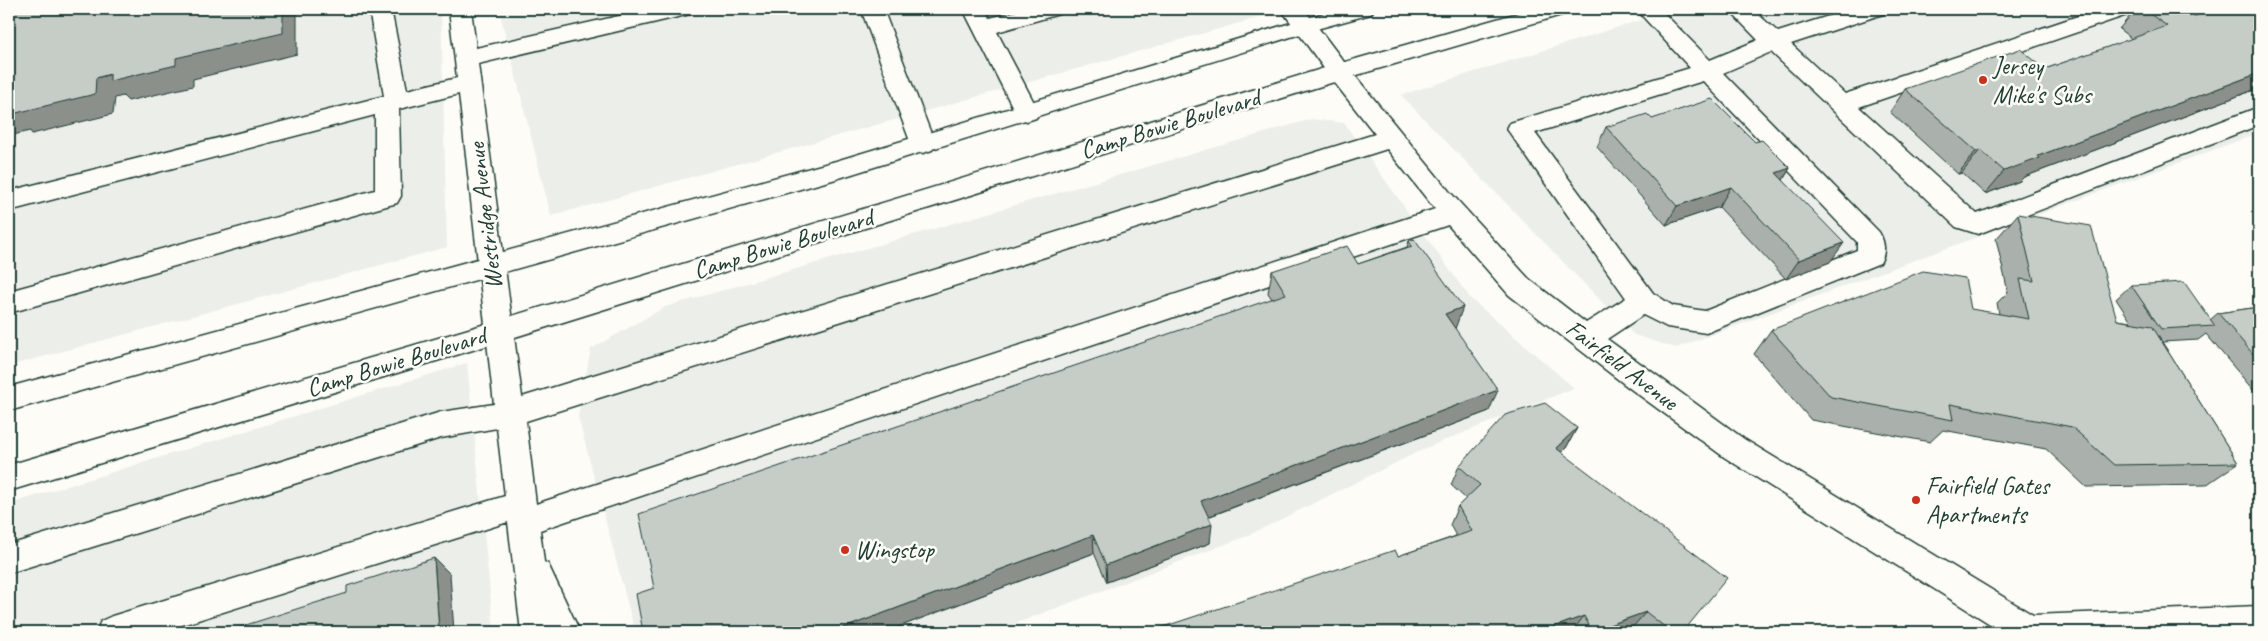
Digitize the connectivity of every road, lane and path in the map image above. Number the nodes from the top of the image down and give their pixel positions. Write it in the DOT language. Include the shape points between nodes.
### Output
graph roads {
  1 [pos="380,9"];
  2 [pos="460,9"];
  3 [pos="682,9"];
  4 [pos="872,9"];
  5 [pos="1051,9"];
  6 [pos="1363,9"];
  7 [pos="1557,9"];
  8 [pos="1647,9"];
  9 [pos="1739,9"];
  10 [pos="1875,9"];
  11 [pos="2122,9"];
  12 [pos="1299,17"];
  13 [pos="979,18"];
  14 [pos="1774,42"];
  15 [pos="466,59"];
  16 [pos="1707,70"];
  17 [pos="1339,72"];
  18 [pos="468,83"];
  19 [pos="392,103"];
  20 [pos="1840,104"];
  21 [pos="1027,112"];
  22 [pos="2259,116"];
  23 [pos="1392,138"];
  24 [pos="923,144"];
  25 [pos="9,201"];
  26 [pos="1453,213"];
  27 [pos="491,265"];
  28 [pos="1644,301"];
  29 [pos="9,302"];
  30 [pos="499,331"];
  31 [pos="1586,338"];
  32 [pos="9,399"];
  33 [pos="509,414"];
  34 [pos="9,478"];
  35 [pos="523,527"];
  36 [pos="9,560"];
  37 [pos="2259,621"];
  38 [pos="112,632"];
  39 [pos="536,632"];
  40 [pos="564,632"];
  41 [pos="2020,632"];
  1 -- 19 [label="main road"];
  2 -- 15 [label="main road, Westridge Avenue"];
  3 -- 15 [label="main road"];
  4 -- 24 [label="main road"];
  5 -- 13 [label="main road"];
  6 -- 12 [label="main road"];
  7 -- 17 [label="main road, Camp Bowie Boulevard"];
  8 -- 16 [label="main road"];
  9 -- 14 [label="main road"];
  10 -- 14 [label="main road"];
  11 -- 20 [label="main road"];
  12 -- 17 [label="main road, Fairfield Avenue"];
  12 -- 21 [label="main road"];
  13 -- 21 [label="main road"];
  14 -- 16 [label="main road"];
  14 -- 20 [label="main road"];
  15 -- 18 [label="main road, Westridge Avenue"];
  16 -- 28 [label="main road" via="1519,129"];
  16 -- 28 [label="main road" via="1870,239 1872,256 1706,322 1667,316"];
  17 -- 23 [label="main road, Fairfield Avenue"];
  17 -- 30 [label="main road, Camp Bowie Boulevard"];
  18 -- 19 [label="main road"];
  18 -- 27 [label="main road, Westridge Avenue"];
  19 -- 25 [label="main road"];
  19 -- 29 [label="main road" via="388,196"];
  20 -- 22 [label="main road" via="1965,220 1978,224"];
  21 -- 24 [label="main road"];
  23 -- 26 [label="main road, Fairfield Avenue"];
  23 -- 33 [label="main road"];
  24 -- 27 [label="main road"];
  26 -- 31 [label="main road, Fairfield Avenue" via="1520,287"];
  26 -- 35 [label="main road"];
  27 -- 30 [label="main road, Westridge Avenue"];
  27 -- 32 [label="main road"];
  28 -- 31 [label="main road"];
  30 -- 33 [label="main road, Westridge Avenue"];
  30 -- 34 [label="main road, Camp Bowie Boulevard"];
  31 -- 41 [label="main road, Fairfield Avenue" via="1734,448"];
  33 -- 35 [label="main road, Westridge Avenue"];
  33 -- 36 [label="main road" via="441,425"];
  35 -- 38 [label="main road"];
  35 -- 39 [label="main road, Westridge Avenue"];
  35 -- 40 [label="main road"];
  37 -- 41 [label="main road"];
}
